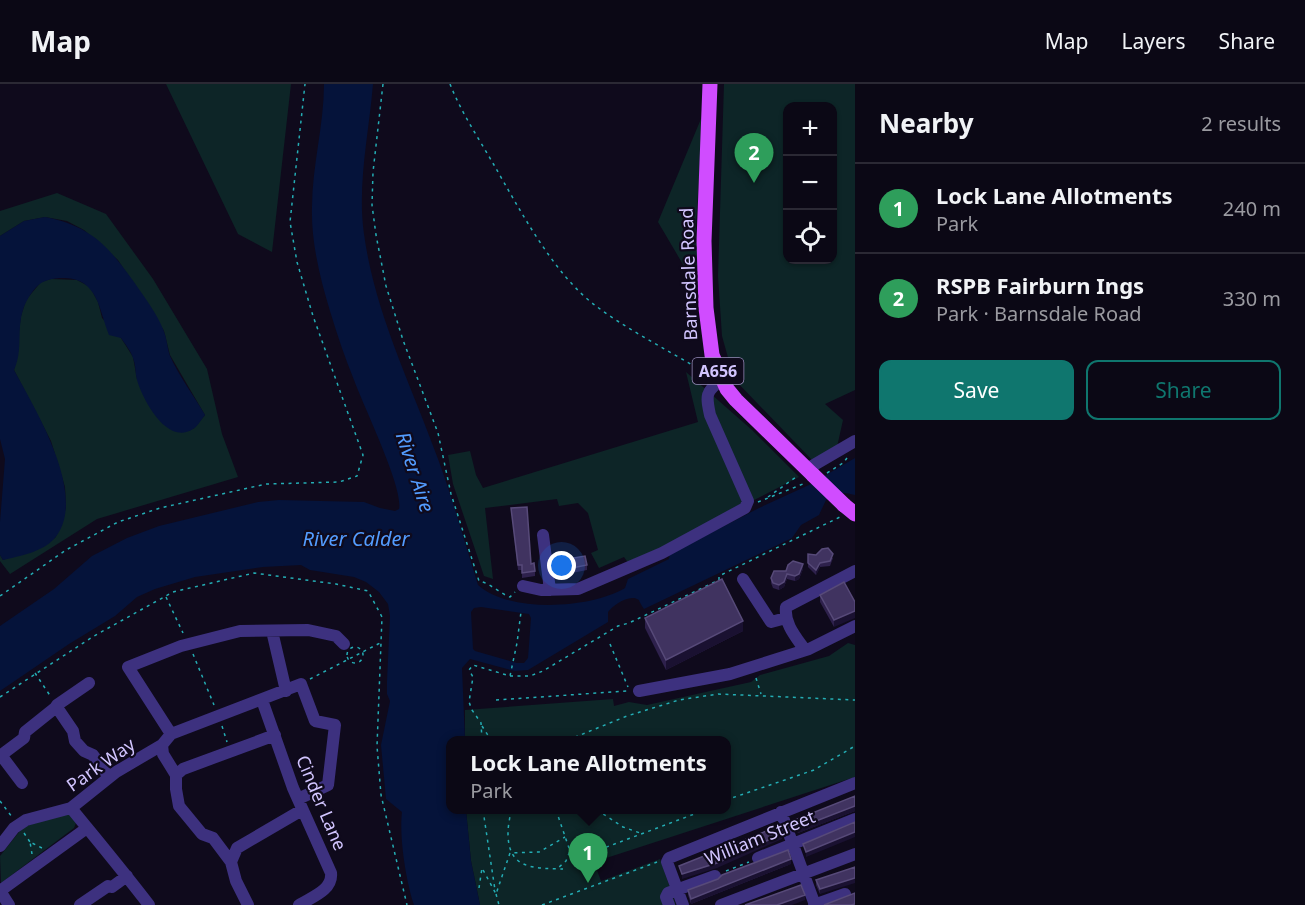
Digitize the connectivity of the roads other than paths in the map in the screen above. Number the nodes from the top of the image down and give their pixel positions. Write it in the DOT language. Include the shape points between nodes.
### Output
graph roads {
  1 [pos="710,84"];
  2 [pos="717,383"];
  3 [pos="855,441"];
  4 [pos="812,475"];
  5 [pos="847,511"];
  6 [pos="543,535"];
  7 [pos="855,572"];
  8 [pos="743,579"];
  9 [pos="523,586"];
  10 [pos="550,590"];
  11 [pos="786,618"];
  12 [pos="855,626"];
  13 [pos="272,631"];
  14 [pos="344,644"];
  15 [pos="805,650"];
  16 [pos="89,683"];
  17 [pos="286,691"];
  18 [pos="639,691"];
  19 [pos="262,700"];
  20 [pos="56,707"];
  21 [pos="171,734"];
  22 [pos="275,735"];
  23 [pos="162,745"];
  24 [pos="0,756"];
  25 [pos="179,772"];
  26 [pos="110,777"];
  27 [pos="22,783"];
  28 [pos="855,783"];
  29 [pos="300,804"];
  30 [pos="70,808"];
  31 [pos="781,812"];
  32 [pos="855,819"];
  33 [pos="87,828"];
  34 [pos="793,844"];
  35 [pos="0,846"];
  36 [pos="855,854"];
  37 [pos="758,858"];
  38 [pos="231,862"];
  39 [pos="803,874"];
  40 [pos="127,876"];
  41 [pos="715,876"];
  42 [pos="0,891"];
  43 [pos="678,891"];
  44 [pos="845,894"];
  45 [pos="9,905"];
  46 [pos="80,905"];
  47 [pos="148,905"];
  48 [pos="248,905"];
  49 [pos="299,905"];
  50 [pos="669,905"];
  51 [pos="683,905"];
  52 [pos="722,905"];
  53 [pos="814,905"];
  1 -- 2 [label="main road, Barnsdale Road / A656" via="705,291"];
  2 -- 4 [label="main road, Barnsdale Road / A656"];
  2 -- 10 [label="street" via="706,400 748,506 662,553 595,582 578,589"];
  3 -- 4 [label="street"];
  4 -- 5 [label="main road, Barnsdale Road / A656, bridge"];
  6 -- 10 [label="street"];
  7 -- 11 [label="street" via="786,607"];
  8 -- 11 [label="street" via="767,619 771,622"];
  9 -- 10 [label="street"];
  11 -- 15 [label="street"];
  12 -- 15 [label="street"];
  13 -- 14 [label="street" via="324,632"];
  13 -- 17 [label="street"];
  13 -- 21 [label="street" via="240,631 189,644 128,668"];
  15 -- 18 [label="street" via="729,674"];
  16 -- 20 [label="street"];
  17 -- 19 [label="street"];
  17 -- 29 [label="street" via="301,684 315,721 335,725 328,785"];
  19 -- 21 [label="street"];
  19 -- 22 [label="street, Cinder Lane"];
  20 -- 24 [label="street"];
  20 -- 26 [label="street" via="73,731 75,741 93,755"];
  21 -- 23 [label="street, Park Way"];
  22 -- 25 [label="street"];
  22 -- 29 [label="street, Cinder Lane"];
  23 -- 25 [label="street, Park Way" via="163,754"];
  23 -- 26 [label="street, Park Way"];
  24 -- 27 [label="street"];
  25 -- 38 [label="street" via="179,806 202,834 213,838"];
  26 -- 30 [label="street, Park Way"];
  28 -- 31 [label="street"];
  29 -- 38 [label="street" via="237,848"];
  29 -- 49 [label="street, Cinder Lane" via="332,877 327,888"];
  30 -- 33 [label="street"];
  30 -- 35 [label="street, Park Way" via="26,820"];
  31 -- 34 [label="street"];
  31 -- 43 [label="street" via="668,860"];
  32 -- 34 [label="street, William Street"];
  33 -- 40 [label="street"];
  33 -- 42 [label="street"];
  34 -- 37 [label="street, William Street"];
  34 -- 39 [label="street"];
  36 -- 39 [label="street"];
  38 -- 48 [label="street"];
  39 -- 52 [label="street"];
  39 -- 53 [label="street"];
  40 -- 46 [label="street"];
  40 -- 47 [label="street"];
  41 -- 43 [label="street, William Street"];
  42 -- 45 [label="street"];
  43 -- 50 [label="street" via="667,895"];
  43 -- 51 [label="street"];
  44 -- 53 [label="street"];
}
